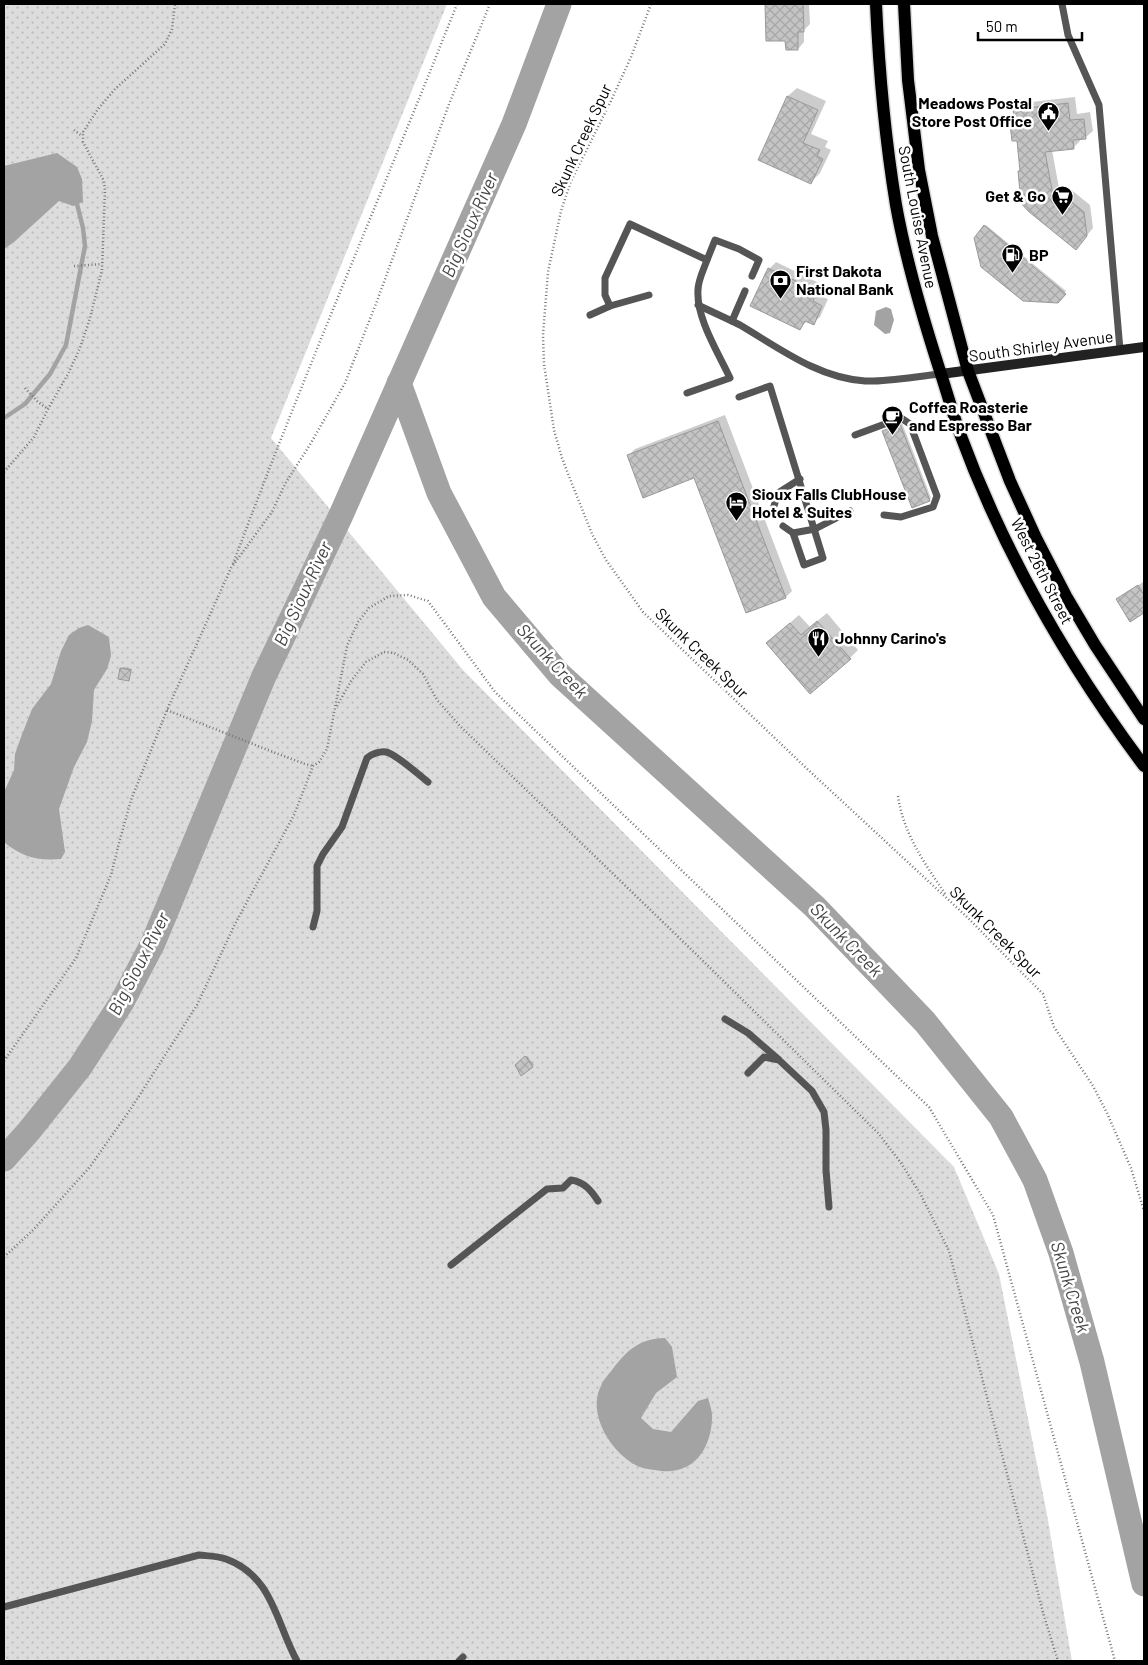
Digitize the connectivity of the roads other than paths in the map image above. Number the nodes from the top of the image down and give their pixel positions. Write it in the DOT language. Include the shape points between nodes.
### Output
graph roads {
  1 [pos="876,4"];
  2 [pos="904,4"];
  3 [pos="1062,4"];
  4 [pos="707,260"];
  5 [pos="752,276"];
  6 [pos="745,291"];
  7 [pos="649,295"];
  8 [pos="698,305"];
  9 [pos="610,306"];
  10 [pos="590,316"];
  11 [pos="732,321"];
  12 [pos="1144,347"];
  13 [pos="1120,350"];
  14 [pos="968,371"];
  15 [pos="941,374"];
  16 [pos="687,393"];
  17 [pos="739,397"];
  18 [pos="855,435"];
  19 [pos="800,480"];
  20 [pos="774,506"];
  21 [pos="850,511"];
  22 [pos="884,516"];
  23 [pos="783,526"];
  24 [pos="815,529"];
  25 [pos="793,534"];
  26 [pos="1144,719"];
  27 [pos="1144,766"];
  28 [pos="428,782"];
  29 [pos="313,927"];
  30 [pos="725,1019"];
  31 [pos="779,1060"];
  32 [pos="748,1073"];
  33 [pos="598,1201"];
  34 [pos="829,1207"];
  35 [pos="451,1265"];
  36 [pos="4,1607"];
  37 [pos="297,1661"];
  1 -- 15 [label="main road, South Louise Avenue" via="880,82 897,207 920,309"];
  2 -- 14 [label="main road, South Louise Avenue" via="908,80 919,170 934,245"];
  3 -- 13 [label="lane" via="1068,35 1099,105"];
  4 -- 5 [label="lane" via="715,240 759,260"];
  4 -- 8 [label="lane" via="698,288"];
  4 -- 9 [label="lane" via="630,224 604,278 605,295"];
  6 -- 11 [label="lane"];
  7 -- 9 [label="lane"];
  8 -- 11 [label="lane"];
  8 -- 16 [label="lane" via="730,378"];
  9 -- 10 [label="lane"];
  11 -- 15 [label="lane" via="824,372 866,381"];
  12 -- 13 [label="street, South Shirley Avenue"];
  13 -- 14 [label="street, South Shirley Avenue"];
  14 -- 15 [label="street, South Shirley Avenue"];
  14 -- 26 [label="main road, West 26th Street" via="1010,481 1036,538 1095,645"];
  15 -- 27 [label="main road, West 26th Street" via="984,492 1041,609 1102,709"];
  17 -- 19 [label="lane" via="770,386"];
  18 -- 22 [label="lane" via="901,418 910,424 937,496 933,507 901,517"];
  19 -- 20 [label="lane" via="778,493"];
  19 -- 24 [label="lane"];
  21 -- 24 [label="lane"];
  23 -- 25 [label="lane"];
  24 -- 25 [label="lane"];
  24 -- 25 [label="lane" via="823,558 804,564"];
  28 -- 29 [label="lane" via="385,752 367,758 342,827 317,866 317,911"];
  30 -- 31 [label="lane" via="748,1033"];
  31 -- 32 [label="lane" via="764,1057"];
  31 -- 34 [label="lane" via="812,1091 824,1112"];
  33 -- 35 [label="lane" via="591,1190 578,1181 571,1180 562,1188 548,1190"];
  36 -- 37 [label="lane" via="199,1555 224,1558 244,1567 257,1578 273,1605"];
}
